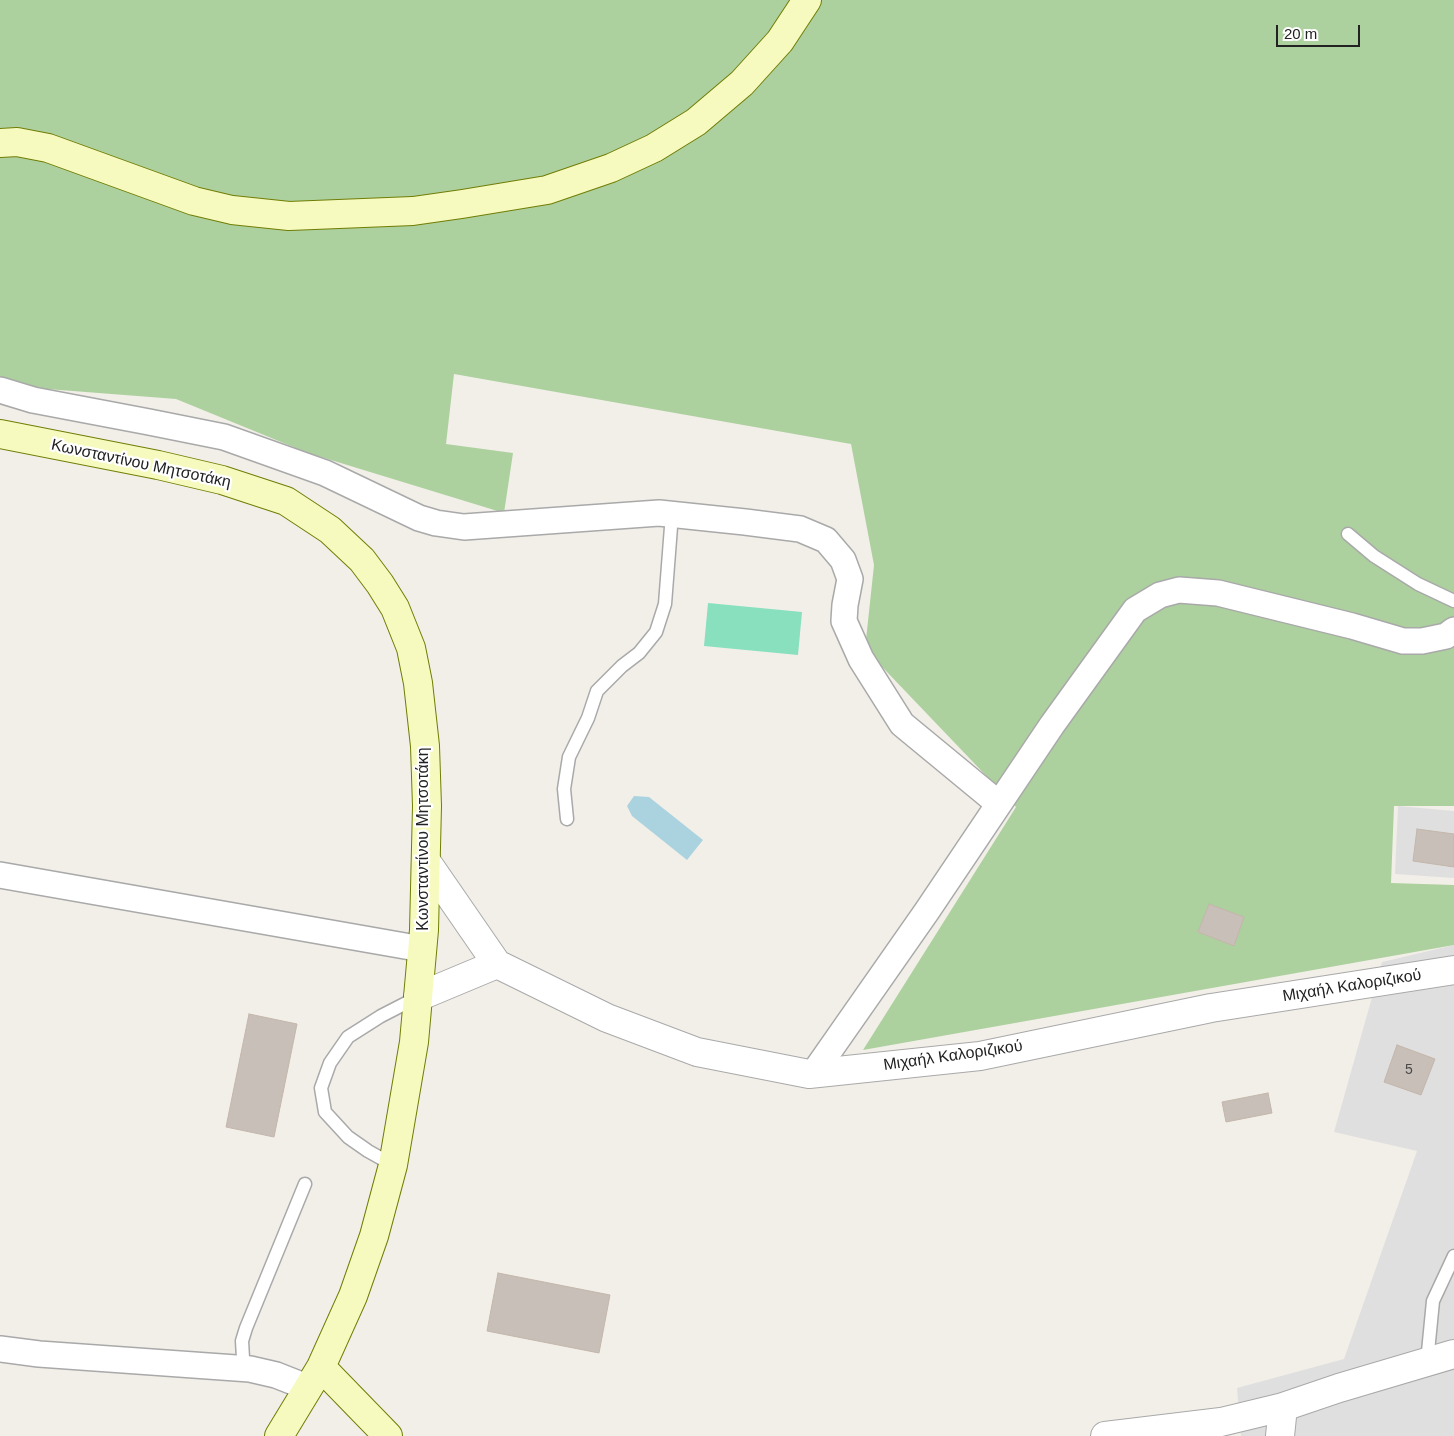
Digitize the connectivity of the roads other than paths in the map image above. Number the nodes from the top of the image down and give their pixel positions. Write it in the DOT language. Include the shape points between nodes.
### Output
graph roads {
  1 [pos="807,0"];
  2 [pos="0,144"];
  3 [pos="0,390"];
  4 [pos="0,434"];
  5 [pos="672,514"];
  6 [pos="1348,534"];
  7 [pos="1454,601"];
  8 [pos="1454,630"];
  9 [pos="999,804"];
  10 [pos="567,819"];
  11 [pos="426,861"];
  12 [pos="0,875"];
  13 [pos="422,949"];
  14 [pos="497,964"];
  15 [pos="1454,970"];
  16 [pos="418,997"];
  17 [pos="813,1074"];
  18 [pos="393,1165"];
  19 [pos="305,1184"];
  20 [pos="1454,1256"];
  21 [pos="0,1349"];
  22 [pos="1454,1354"];
  23 [pos="1427,1362"];
  24 [pos="250,1369"];
  25 [pos="315,1378"];
  26 [pos="1283,1408"];
  27 [pos="279,1436"];
  28 [pos="388,1436"];
  29 [pos="1105,1436"];
  30 [pos="1280,1436"];
  1 -- 2 [label="main road" via="780,40 742,83 696,122 654,148 611,168 547,190 413,210 289,216 232,210 194,201 48,148 17,142"];
  3 -- 5 [label="street" via="33,400 224,437 324,473 436,523 464,527"];
  4 -- 11 [label="main road, Κωνσταντίνου Μητσοτάκη" via="167,467 222,480 286,501 330,530 362,560 395,608 411,648 425,746"];
  5 -- 9 [label="street" via="800,529 826,540 843,560 850,579 844,620 861,659 902,724"];
  5 -- 10 [label="lane" via="665,604 656,632 640,653 597,691 569,756 564,788"];
  6 -- 7 [label="lane" via="1374,556 1418,584"];
  8 -- 9 [label="street" via="1446,636 1403,641 1218,593 1179,590 1160,595 1135,610"];
  9 -- 17 [label="street"];
  11 -- 13 [label="main road, Κωνσταντίνου Μητσοτάκη"];
  11 -- 14 [label="street, Μιχαήλ Καλοριζικού"];
  12 -- 13 [label="street"];
  13 -- 16 [label="main road, Κωνσταντίνου Μητσοτάκη"];
  14 -- 16 [label="street"];
  14 -- 17 [label="street, Μιχαήλ Καλοριζικού" via="607,1018 696,1052"];
  15 -- 17 [label="street, Μιχαήλ Καλοριζικού" via="1211,1008 980,1056"];
  16 -- 18 [label="main road, Κωνσταντίνου Μητσοτάκη" via="414,1042"];
  16 -- 18 [label="lane" via="348,1037 330,1063 321,1088 325,1112 348,1136"];
  18 -- 25 [label="main road, Κωνσταντίνου Μητσοτάκη" via="374,1236 353,1296"];
  19 -- 24 [label="lane" via="242,1341 243,1358"];
  20 -- 23 [label="lane" via="1433,1301"];
  21 -- 24 [label="street"];
  22 -- 23 [label="street"];
  23 -- 26 [label="street"];
  24 -- 25 [label="street"];
  25 -- 27 [label="main road, Κωνσταντίνου Μητσοτάκη"];
  25 -- 28 [label="main road"];
  26 -- 29 [label="street" via="1221,1422"];
  26 -- 30 [label="street"];
}
